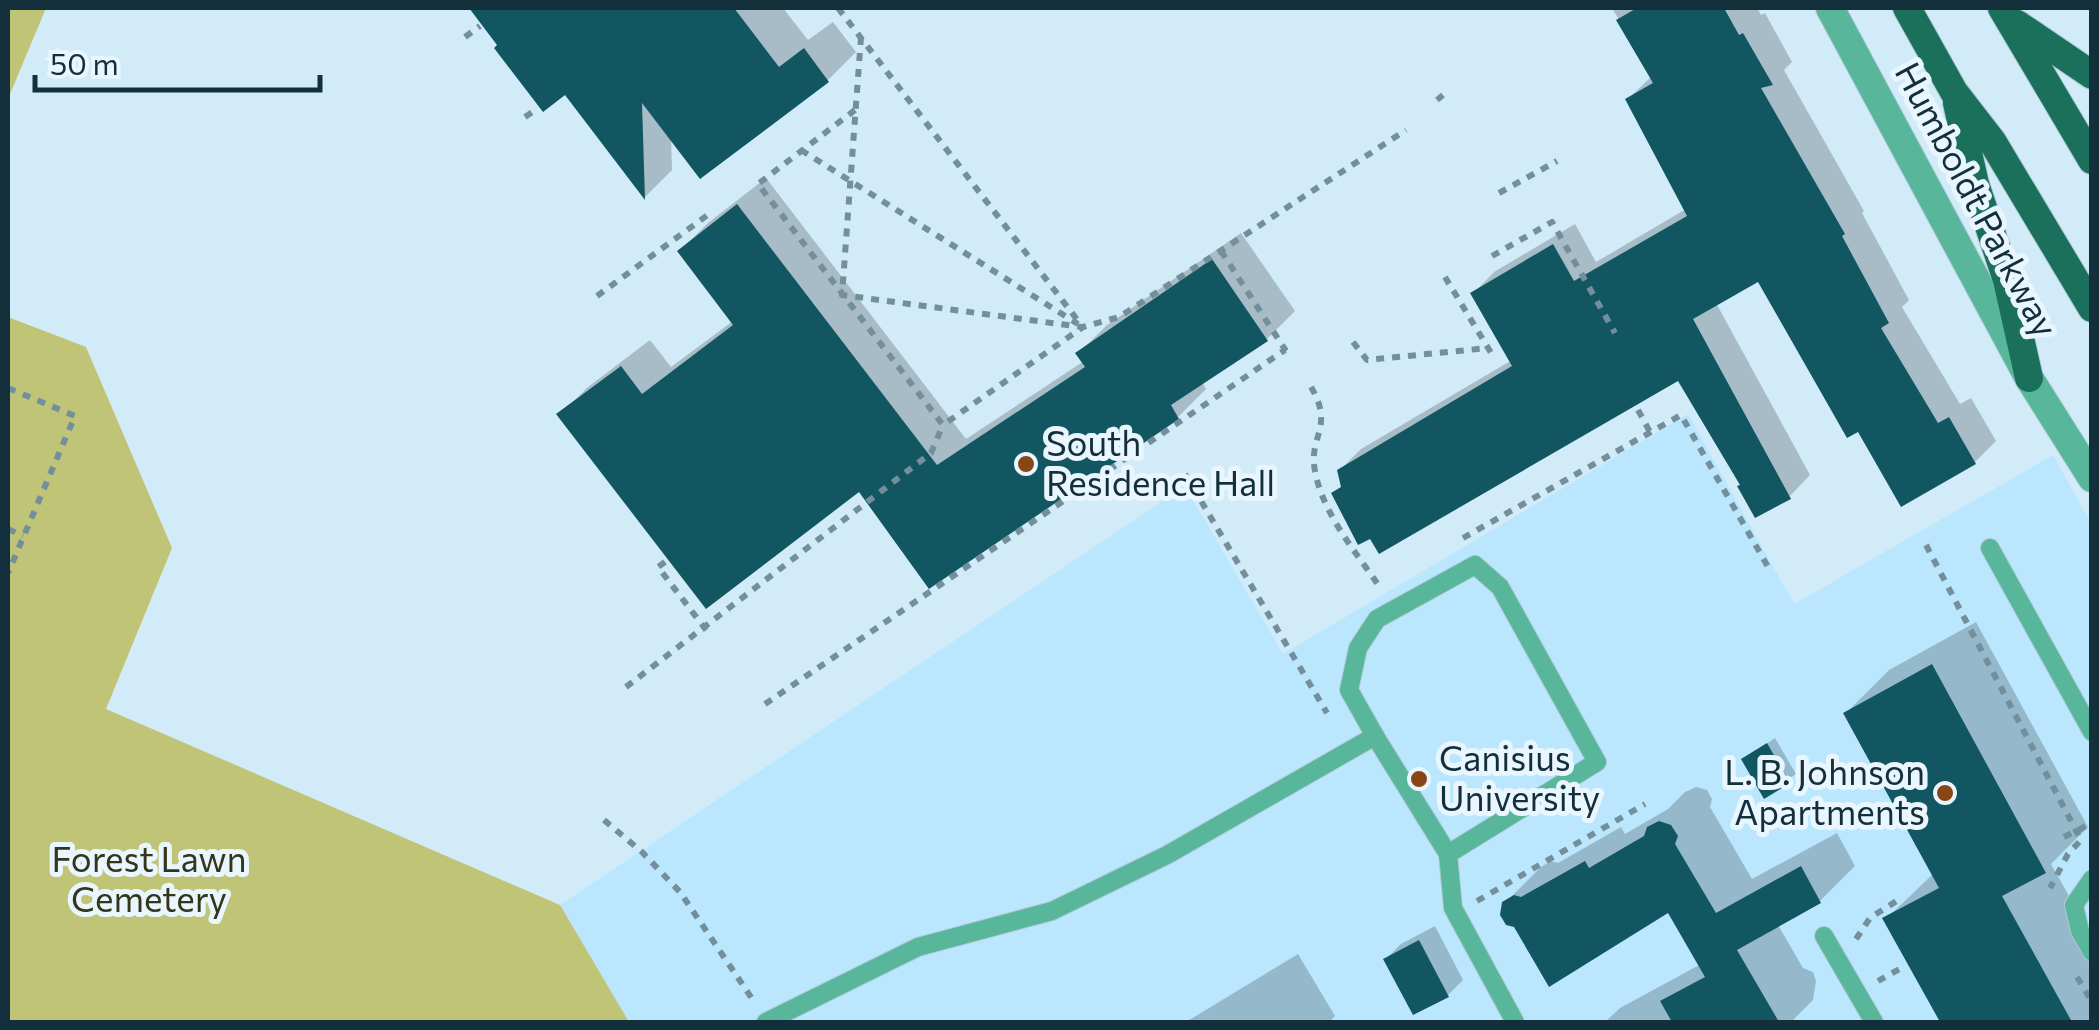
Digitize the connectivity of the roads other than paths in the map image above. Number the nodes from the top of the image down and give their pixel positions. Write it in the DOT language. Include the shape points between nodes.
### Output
graph roads {
  1 [pos="1830,8"];
  2 [pos="1906,8"];
  3 [pos="2005,13"];
  4 [pos="2092,75"];
  5 [pos="1954,92"];
  6 [pos="2092,160"];
  7 [pos="2092,308"];
  8 [pos="2029,378"];
  9 [pos="2092,478"];
  10 [pos="1990,548"];
  11 [pos="2092,732"];
  12 [pos="1375,736"];
  13 [pos="1448,854"];
  14 [pos="2092,879"];
  15 [pos="1824,936"];
  16 [pos="2092,952"];
  17 [pos="766,1022"];
  18 [pos="1516,1022"];
  19 [pos="1874,1022"];
  1 -- 8 [label="street, Humboldt Parkway"];
  2 -- 5 [label="highway"];
  3 -- 4 [label="highway"];
  3 -- 6 [label="highway"];
  5 -- 7 [label="highway" via="1992,141"];
  5 -- 8 [label="highway"];
  8 -- 9 [label="street, Humboldt Parkway"];
  10 -- 11 [label="lane"];
  12 -- 13 [label="lane"];
  12 -- 13 [label="lane" via="1349,690 1358,648 1378,620 1475,564 1500,587 1596,762"];
  12 -- 17 [label="lane" via="1167,856 1052,911 918,947"];
  13 -- 18 [label="lane" via="1453,908"];
  14 -- 16 [label="lane" via="2074,906"];
  15 -- 19 [label="lane"];
}
